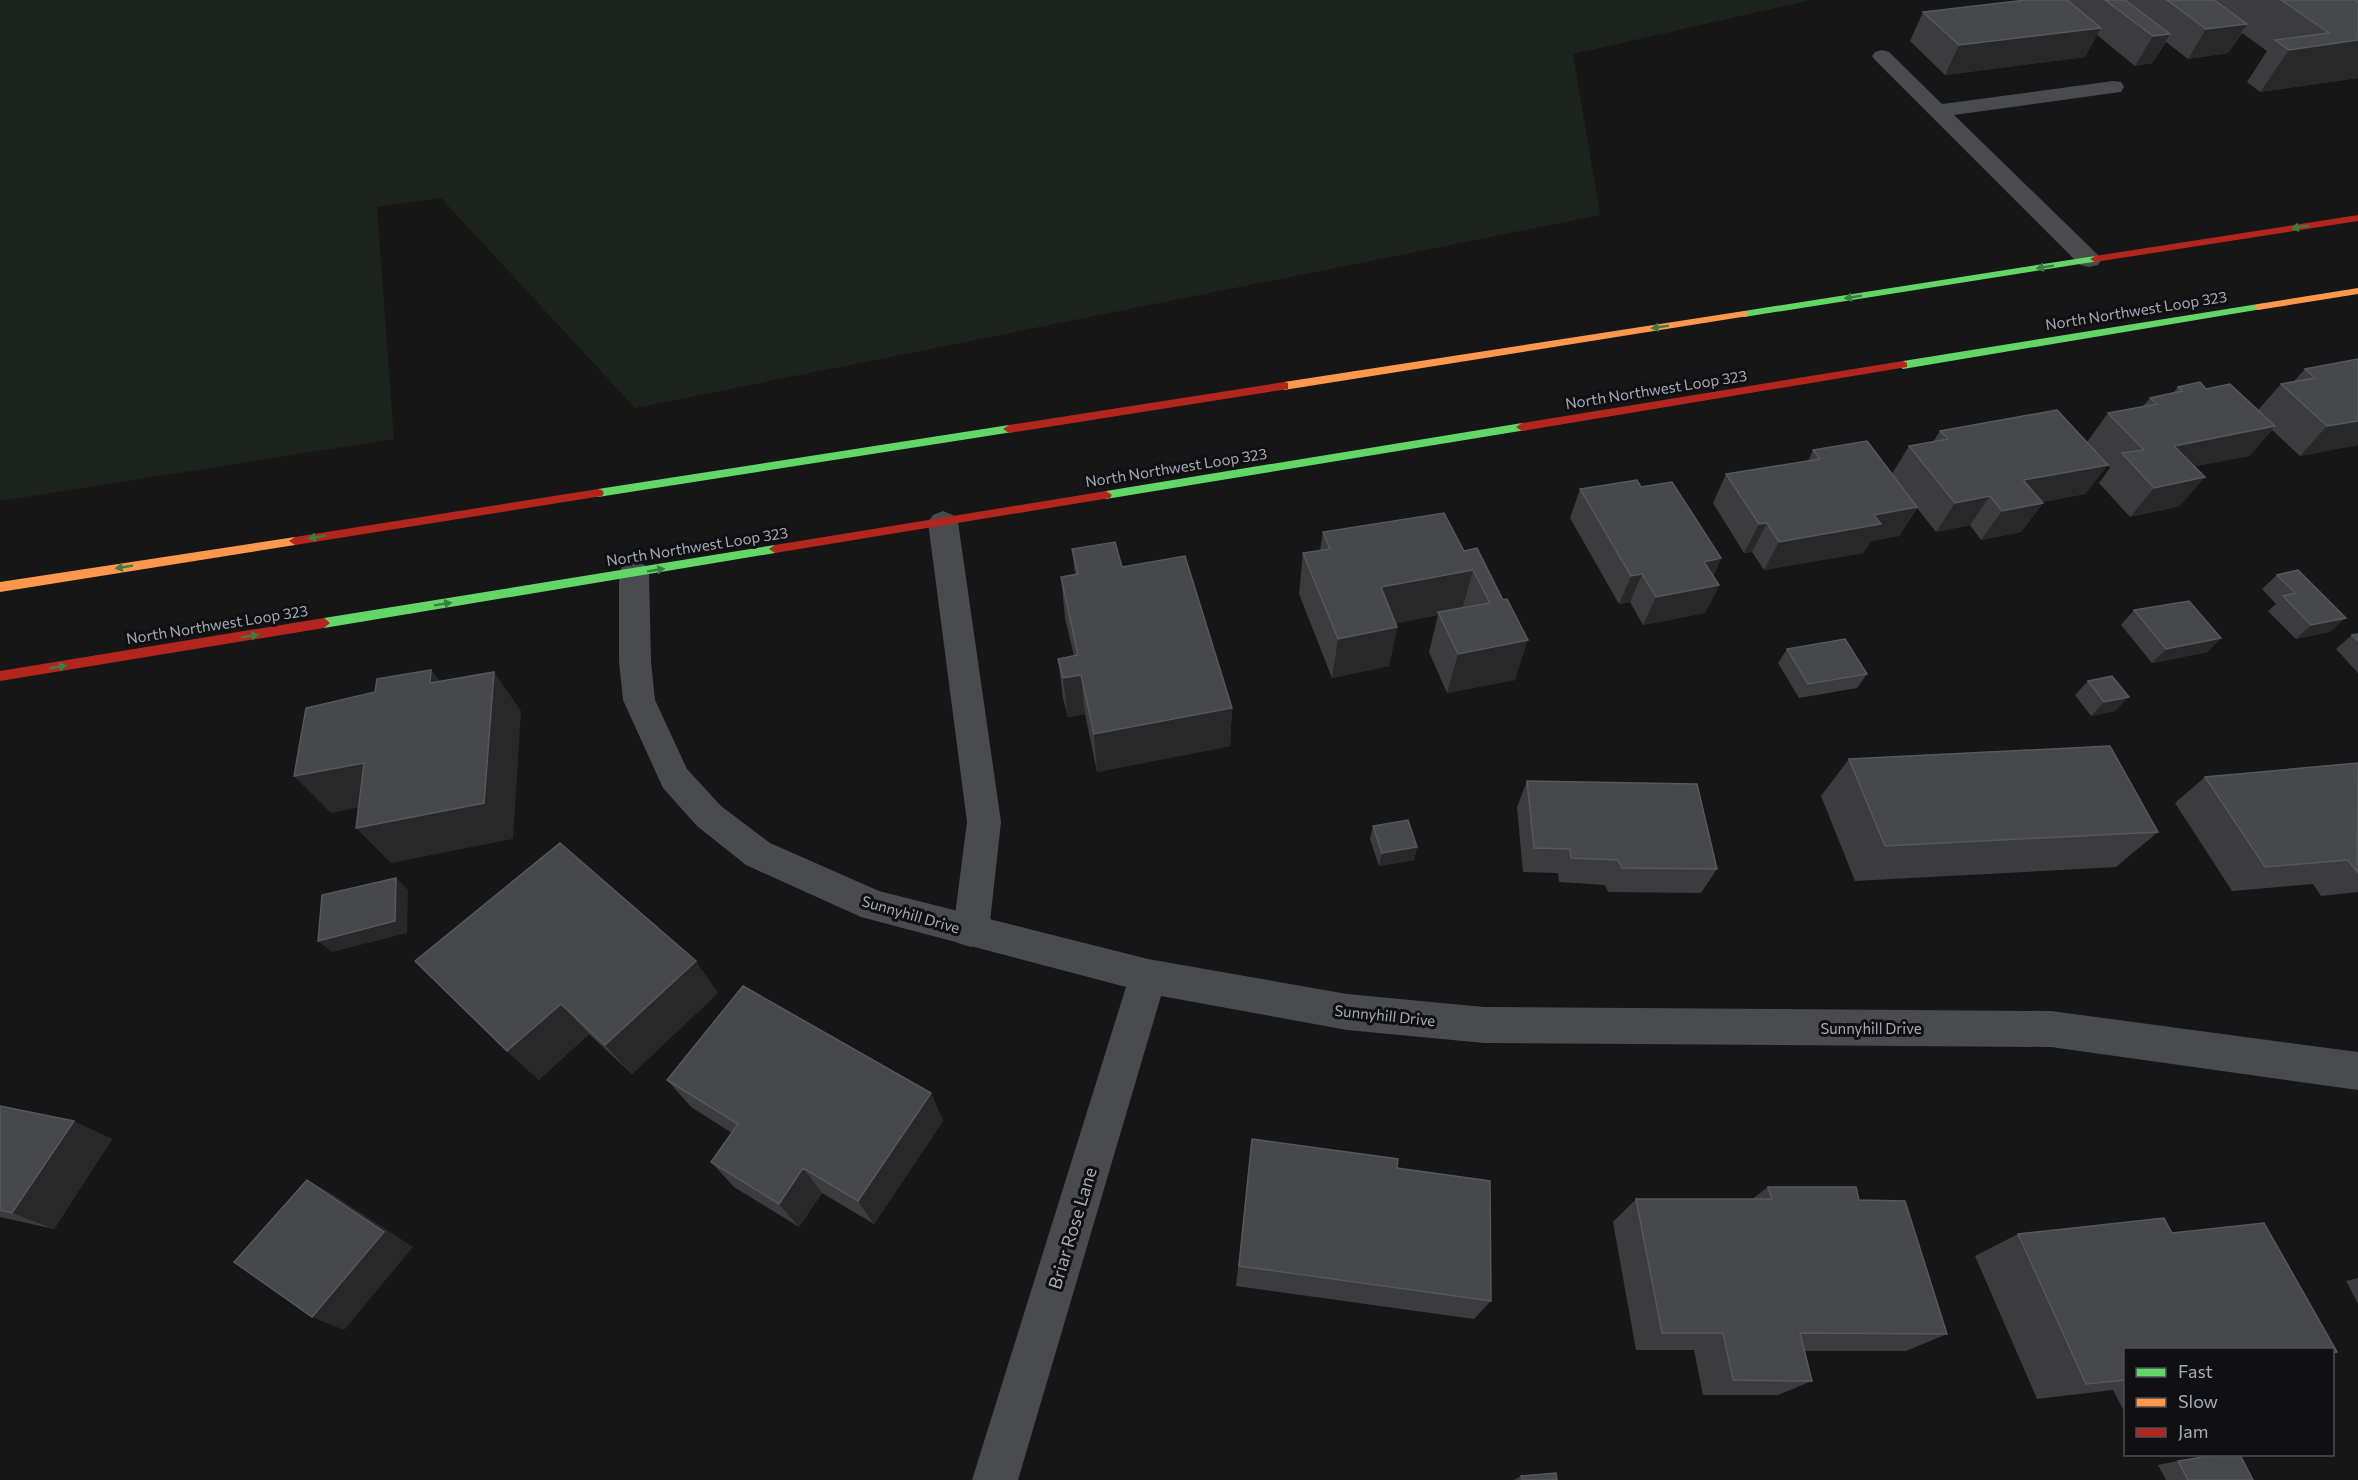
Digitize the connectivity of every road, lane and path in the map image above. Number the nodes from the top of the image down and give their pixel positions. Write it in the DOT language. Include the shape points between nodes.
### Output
graph roads {
  1 [pos="1882,56"];
  2 [pos="2113,87"];
  3 [pos="1937,111"];
  4 [pos="2358,218"];
  5 [pos="2089,260"];
  6 [pos="2358,291"];
  7 [pos="943,522"];
  8 [pos="634,573"];
  9 [pos="0,587"];
  10 [pos="0,676"];
  11 [pos="971,931"];
  12 [pos="1148,976"];
  13 [pos="2358,1071"];
  14 [pos="995,1480"];
  1 -- 3 [label="street"];
  2 -- 3 [label="street"];
  3 -- 5 [label="street"];
  4 -- 5 [label="highway, one-way"];
  5 -- 9 [label="highway, one-way"];
  6 -- 7 [label="highway, North Northwest Loop 323"];
  8 -- 7 [label="highway, North Northwest Loop 323, one-way"];
  7 -- 11 [label="street" via="984,822"];
  10 -- 8 [label="highway, North Northwest Loop 323, one-way"];
  8 -- 11 [label="street, Sunnyhill Drive" via="639,700 675,778 709,816 758,854 874,906"];
  11 -- 12 [label="street, Sunnyhill Drive"];
  12 -- 13 [label="street, Sunnyhill Drive" via="1347,1012 1484,1025 2051,1029"];
  12 -- 14 [label="street, Briar Rose Lane"];
}
